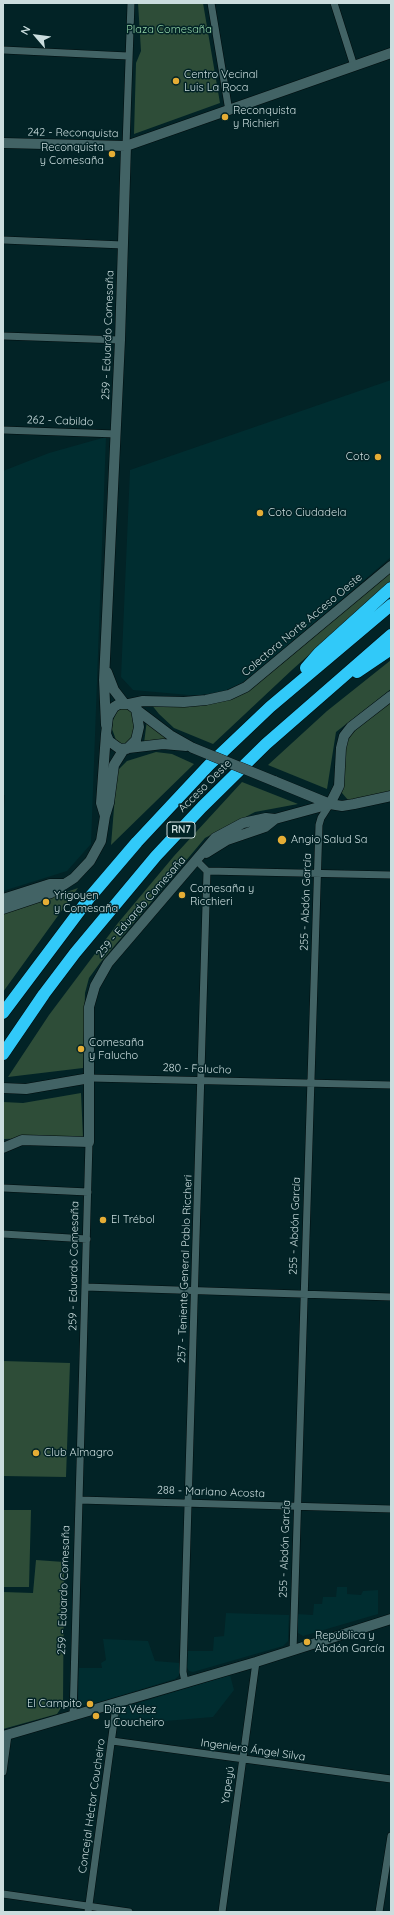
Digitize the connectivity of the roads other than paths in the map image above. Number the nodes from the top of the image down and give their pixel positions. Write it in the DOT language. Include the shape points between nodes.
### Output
graph roads {
  1 [pos="131,3"];
  2 [pos="211,3"];
  3 [pos="334,3"];
  4 [pos="3,50"];
  5 [pos="391,53"];
  6 [pos="128,56"];
  7 [pos="354,66"];
  8 [pos="229,111"];
  9 [pos="3,143"];
  10 [pos="126,146"];
  11 [pos="3,240"];
  12 [pos="123,245"];
  13 [pos="3,336"];
  14 [pos="120,340"];
  15 [pos="3,430"];
  16 [pos="116,434"];
  17 [pos="391,566"];
  18 [pos="391,588"];
  19 [pos="391,605"];
  20 [pos="391,635"];
  21 [pos="391,649"];
  22 [pos="106,668"];
  23 [pos="391,696"];
  24 [pos="313,702"];
  25 [pos="130,705"];
  26 [pos="270,707"];
  27 [pos="106,730"];
  28 [pos="190,747"];
  29 [pos="126,749"];
  30 [pos="391,796"];
  31 [pos="330,804"];
  32 [pos="105,816"];
  33 [pos="199,858"];
  34 [pos="207,871"];
  35 [pos="318,872"];
  36 [pos="391,875"];
  37 [pos="64,884"];
  38 [pos="3,899"];
  39 [pos="3,909"];
  40 [pos="3,1013"];
  41 [pos="3,1054"];
  42 [pos="90,1078"];
  43 [pos="201,1081"];
  44 [pos="311,1083"];
  45 [pos="391,1085"];
  46 [pos="3,1088"];
  47 [pos="89,1142"];
  48 [pos="3,1148"];
  49 [pos="3,1188"];
  50 [pos="88,1192"];
  51 [pos="3,1234"];
  52 [pos="87,1239"];
  53 [pos="86,1287"];
  54 [pos="196,1291"];
  55 [pos="303,1294"];
  56 [pos="391,1297"];
  57 [pos="79,1500"];
  58 [pos="188,1503"];
  59 [pos="298,1506"];
  60 [pos="391,1509"];
  61 [pos="391,1619"];
  62 [pos="293,1651"];
  63 [pos="256,1662"];
  64 [pos="185,1682"];
  65 [pos="115,1703"];
  66 [pos="73,1716"];
  67 [pos="6,1736"];
  68 [pos="112,1741"];
  69 [pos="242,1760"];
  70 [pos="3,1772"];
  71 [pos="391,1779"];
  72 [pos="391,1836"];
  73 [pos="3,1894"];
  74 [pos="88,1909"];
  75 [pos="129,1912"];
  76 [pos="222,1912"];
  77 [pos="379,1912"];
  1 -- 6 [label="street, 259 - Eduardo Comesaña"];
  2 -- 8 [label="street"];
  3 -- 7 [label="street"];
  4 -- 6 [label="street"];
  5 -- 7 [label="street, 242 - Reconquista"];
  6 -- 10 [label="street, 259 - Eduardo Comesaña"];
  7 -- 8 [label="street, 242 - Reconquista"];
  8 -- 10 [label="street, 242 - Reconquista"];
  9 -- 10 [label="street, 242 - Reconquista"];
  10 -- 12 [label="street, 259 - Eduardo Comesaña"];
  11 -- 12 [label="street"];
  12 -- 14 [label="street, 259 - Eduardo Comesaña"];
  13 -- 14 [label="street"];
  14 -- 16 [label="street, 259 - Eduardo Comesaña"];
  15 -- 16 [label="street, 262 - Cabildo"];
  16 -- 22 [label="street, 259 - Eduardo Comesaña"];
  17 -- 25 [label="street, Colectora Norte Acceso Oeste" via="246,687 229,695 206,700 149,701"];
  18 -- 26 [label="highway" via="319,653"];
  19 -- 26 [label="highway, Acceso Oeste / RN7"];
  20 -- 24 [label="highway, Acceso Oeste / RN7"];
  21 -- 24 [label="highway"];
  22 -- 25 [label="street, 259 - Eduardo Comesaña" via="112,686"];
  22 -- 27 [label="street, 259 - Eduardo Comesaña"];
  23 -- 31 [label="street" via="351,727 344,736 339,786"];
  24 -- 41 [label="highway, Acceso Oeste / RN7" via="202,806 156,856 75,953"];
  25 -- 27 [label="street" via="114,707 108,717"];
  25 -- 28 [label="street"];
  25 -- 29 [label="street" via="139,727 136,740"];
  26 -- 40 [label="highway, Acceso Oeste / RN7" via="209,765 137,842 90,897"];
  27 -- 29 [label="street" via="109,741 116,747"];
  27 -- 32 [label="street, 259 - Eduardo Comesaña" via="101,803"];
  28 -- 29 [label="street" via="163,744"];
  28 -- 31 [label="street, bridge"];
  29 -- 32 [label="street, 259 - Eduardo Comesaña" via="112,771"];
  30 -- 31 [label="street" via="342,806"];
  31 -- 33 [label="street, 259 - Eduardo Comesaña" via="275,819 265,827 227,840"];
  31 -- 35 [label="street, 255 - Abdón García" via="319,826"];
  32 -- 37 [label="street, 259 - Eduardo Comesaña" via="101,841 90,861"];
  33 -- 34 [label="street"];
  33 -- 42 [label="street, 259 - Eduardo Comesaña" via="100,975 89,1007"];
  34 -- 35 [label="street"];
  34 -- 43 [label="street, 257 - Teniente General Pablo Riccheri"];
  35 -- 36 [label="street"];
  35 -- 44 [label="street, 255 - Abdón García"];
  37 -- 38 [label="street" via="50,884"];
  37 -- 39 [label="street, 259 - Eduardo Comesaña" via="43,896"];
  42 -- 43 [label="street, 280 - Falucho"];
  42 -- 46 [label="street, 280 - Falucho" via="22,1089"];
  42 -- 47 [label="street, 259 - Eduardo Comesaña"];
  43 -- 44 [label="street, 280 - Falucho"];
  43 -- 54 [label="street, 257 - Teniente General Pablo Riccheri"];
  44 -- 45 [label="street, 280 - Falucho"];
  44 -- 55 [label="street, 255 - Abdón García"];
  47 -- 48 [label="street" via="22,1140"];
  47 -- 50 [label="street, 259 - Eduardo Comesaña"];
  49 -- 50 [label="street"];
  50 -- 52 [label="street, 259 - Eduardo Comesaña"];
  51 -- 52 [label="street"];
  52 -- 53 [label="street, 259 - Eduardo Comesaña"];
  53 -- 54 [label="street"];
  53 -- 57 [label="street, 259 - Eduardo Comesaña"];
  54 -- 55 [label="street"];
  54 -- 58 [label="street, 257 - Teniente General Pablo Riccheri"];
  55 -- 56 [label="street"];
  55 -- 59 [label="street, 255 - Abdón García"];
  57 -- 58 [label="street, 288 - Mariano Acosta"];
  57 -- 66 [label="street, 259 - Eduardo Comesaña"];
  58 -- 59 [label="street, 288 - Mariano Acosta"];
  58 -- 64 [label="street, 257 - Teniente General Pablo Riccheri" via="183,1672"];
  59 -- 60 [label="street, 288 - Mariano Acosta"];
  59 -- 62 [label="street, 255 - Abdón García"];
  61 -- 62 [label="street"];
  62 -- 63 [label="street"];
  63 -- 64 [label="street"];
  63 -- 69 [label="street, Yapeyú"];
  64 -- 65 [label="street"];
  65 -- 66 [label="street"];
  65 -- 68 [label="street, Concejal Héctor Coucheiro"];
  66 -- 67 [label="street"];
  67 -- 70 [label="street"];
  68 -- 69 [label="street, Ingeniero Ángel Silva"];
  68 -- 74 [label="street, Concejal Héctor Coucheiro"];
  69 -- 71 [label="street, Ingeniero Ángel Silva"];
  69 -- 76 [label="street, Yapeyú"];
  72 -- 77 [label="street"];
  73 -- 74 [label="street"];
  74 -- 75 [label="street"];
}
